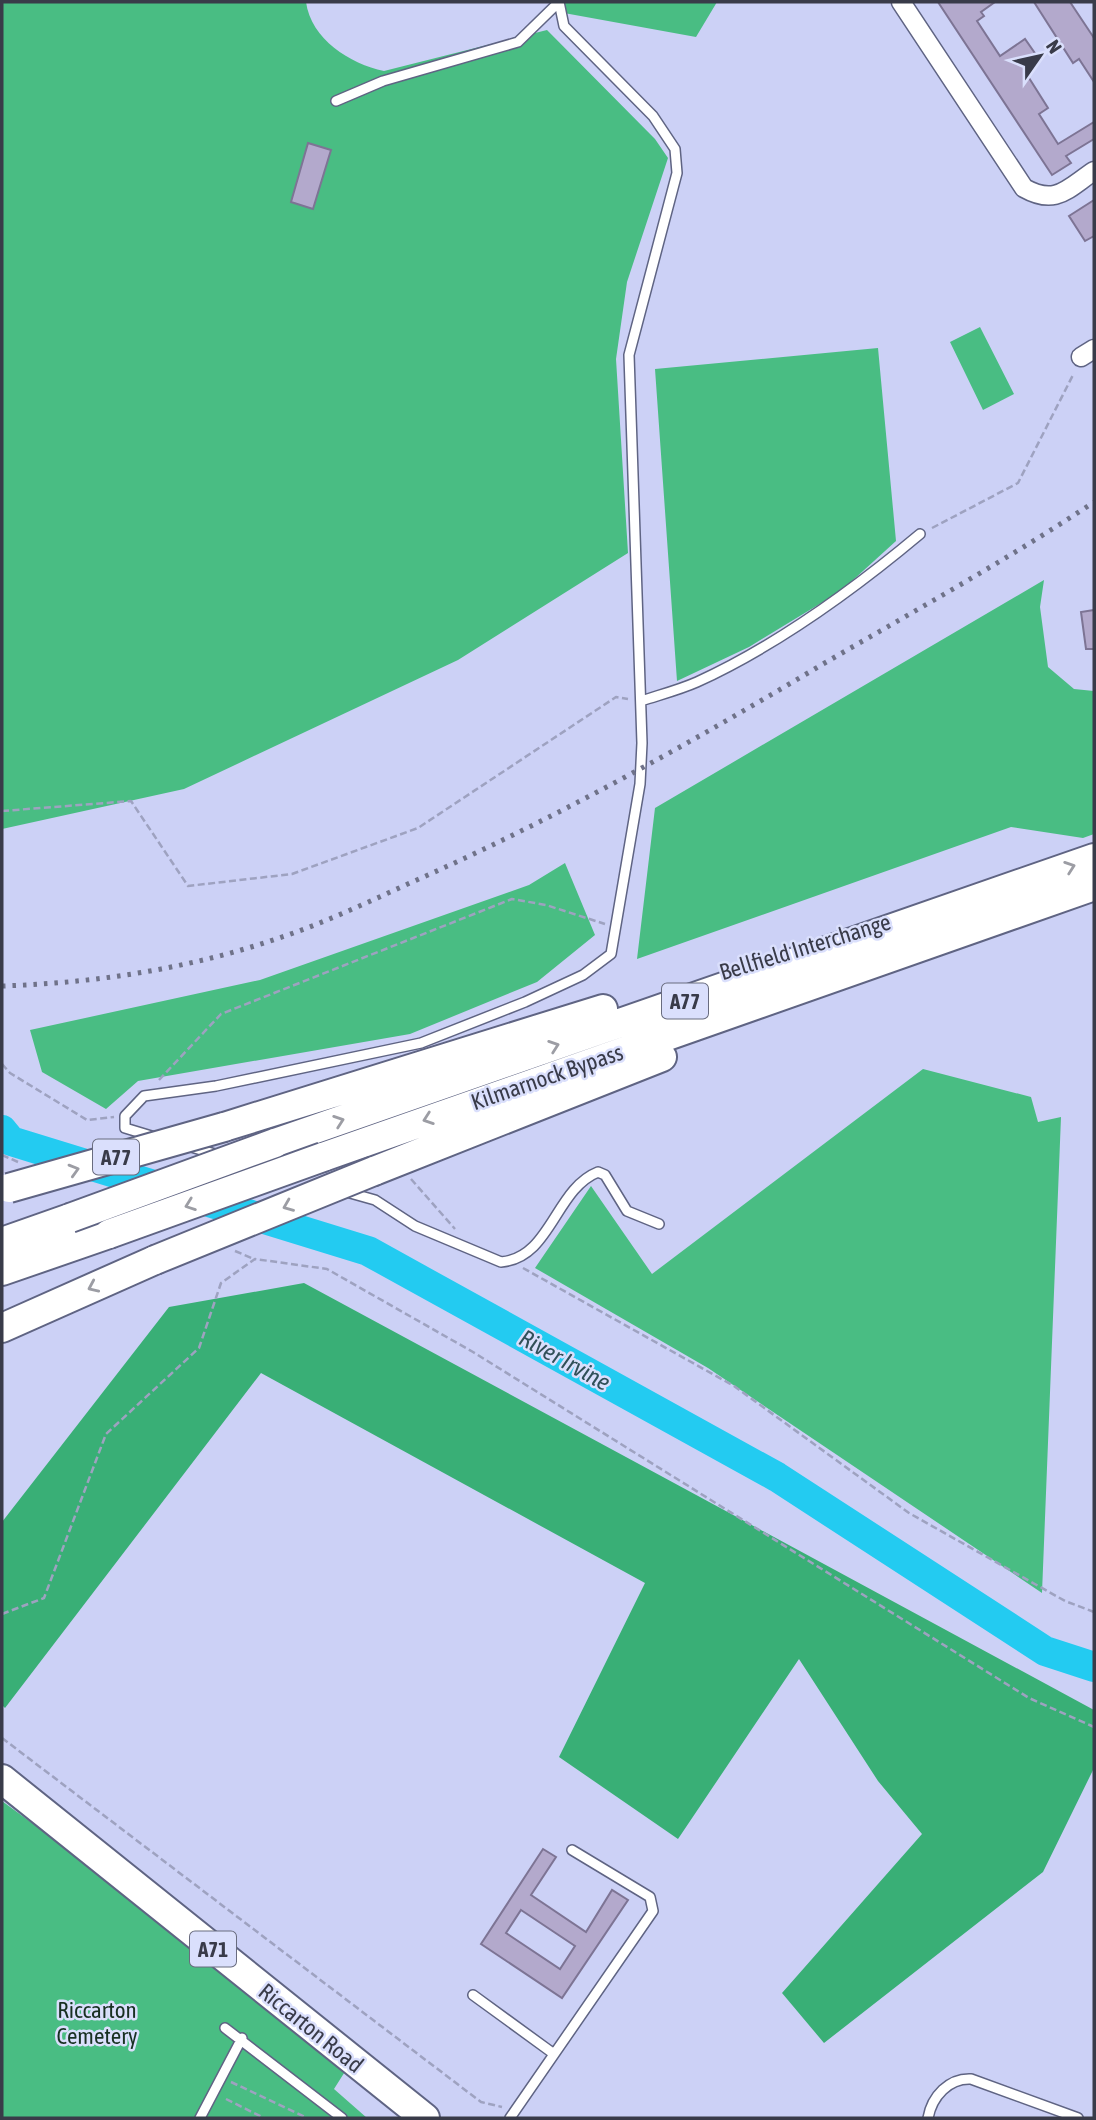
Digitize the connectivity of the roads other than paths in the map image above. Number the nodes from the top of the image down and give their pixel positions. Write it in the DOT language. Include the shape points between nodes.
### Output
graph roads {
  1 [pos="559,2"];
  2 [pos="901,2"];
  3 [pos="336,101"];
  4 [pos="1094,172"];
  5 [pos="920,534"];
  6 [pos="641,701"];
  7 [pos="1094,858"];
  8 [pos="1094,886"];
  9 [pos="1040,891"];
  10 [pos="244,1162"];
  11 [pos="257,1166"];
  12 [pos="296,1177"];
  13 [pos="309,1181"];
  14 [pos="5,1189"];
  15 [pos="659,1224"];
  16 [pos="2,1242"];
  17 [pos="2,1272"];
  18 [pos="2,1328"];
  19 [pos="2,1779"];
  20 [pos="572,1850"];
  21 [pos="473,1995"];
  22 [pos="225,2028"];
  23 [pos="242,2038"];
  24 [pos="554,2054"];
  25 [pos="513,2114"];
  26 [pos="200,2118"];
  27 [pos="342,2118"];
  28 [pos="425,2118"];
  29 [pos="928,2118"];
  30 [pos="1078,2118"];
  1 -- 3 [label="lane" via="518,42 383,81"];
  1 -- 6 [label="lane" via="564,26 653,116 675,149 677,173 629,355"];
  2 -- 4 [label="street" via="1024,188 1042,198 1055,197"];
  5 -- 6 [label="lane" via="862,583 790,631 696,683"];
  6 -- 10 [label="lane" via="640,784 611,954 583,975 525,1002 421,1042 216,1086 145,1096 125,1116 125,1128"];
  9 -- 7 [label="main road, Kilmarnock Bypass / A77, one-way"];
  8 -- 9 [label="main road, Kilmarnock Bypass / A77"];
  14 -- 9 [label="main road, Bellfield Interchange / A77, one-way, bridge" via="224,1127 756,961"];
  16 -- 9 [label="main road, Kilmarnock Bypass / A77, one-way, bridge" via="275,1143"];
  9 -- 17 [label="main road, Kilmarnock Bypass / A77, one-way, bridge"];
  9 -- 18 [label="main road, A77, one-way, bridge"];
  11 -- 12 [label="lane"];
  13 -- 15 [label="lane" via="375,1200 415,1226 501,1262 530,1251 576,1188 598,1172 605,1175 627,1212"];
  19 -- 28 [label="main road, Riccarton Road / A71"];
  20 -- 24 [label="lane" via="650,1897 653,1911"];
  21 -- 24 [label="lane"];
  22 -- 23 [label="lane"];
  23 -- 26 [label="lane"];
  23 -- 27 [label="lane"];
  24 -- 25 [label="lane"];
  29 -- 30 [label="lane" via="940,2091 958,2078"];
}
